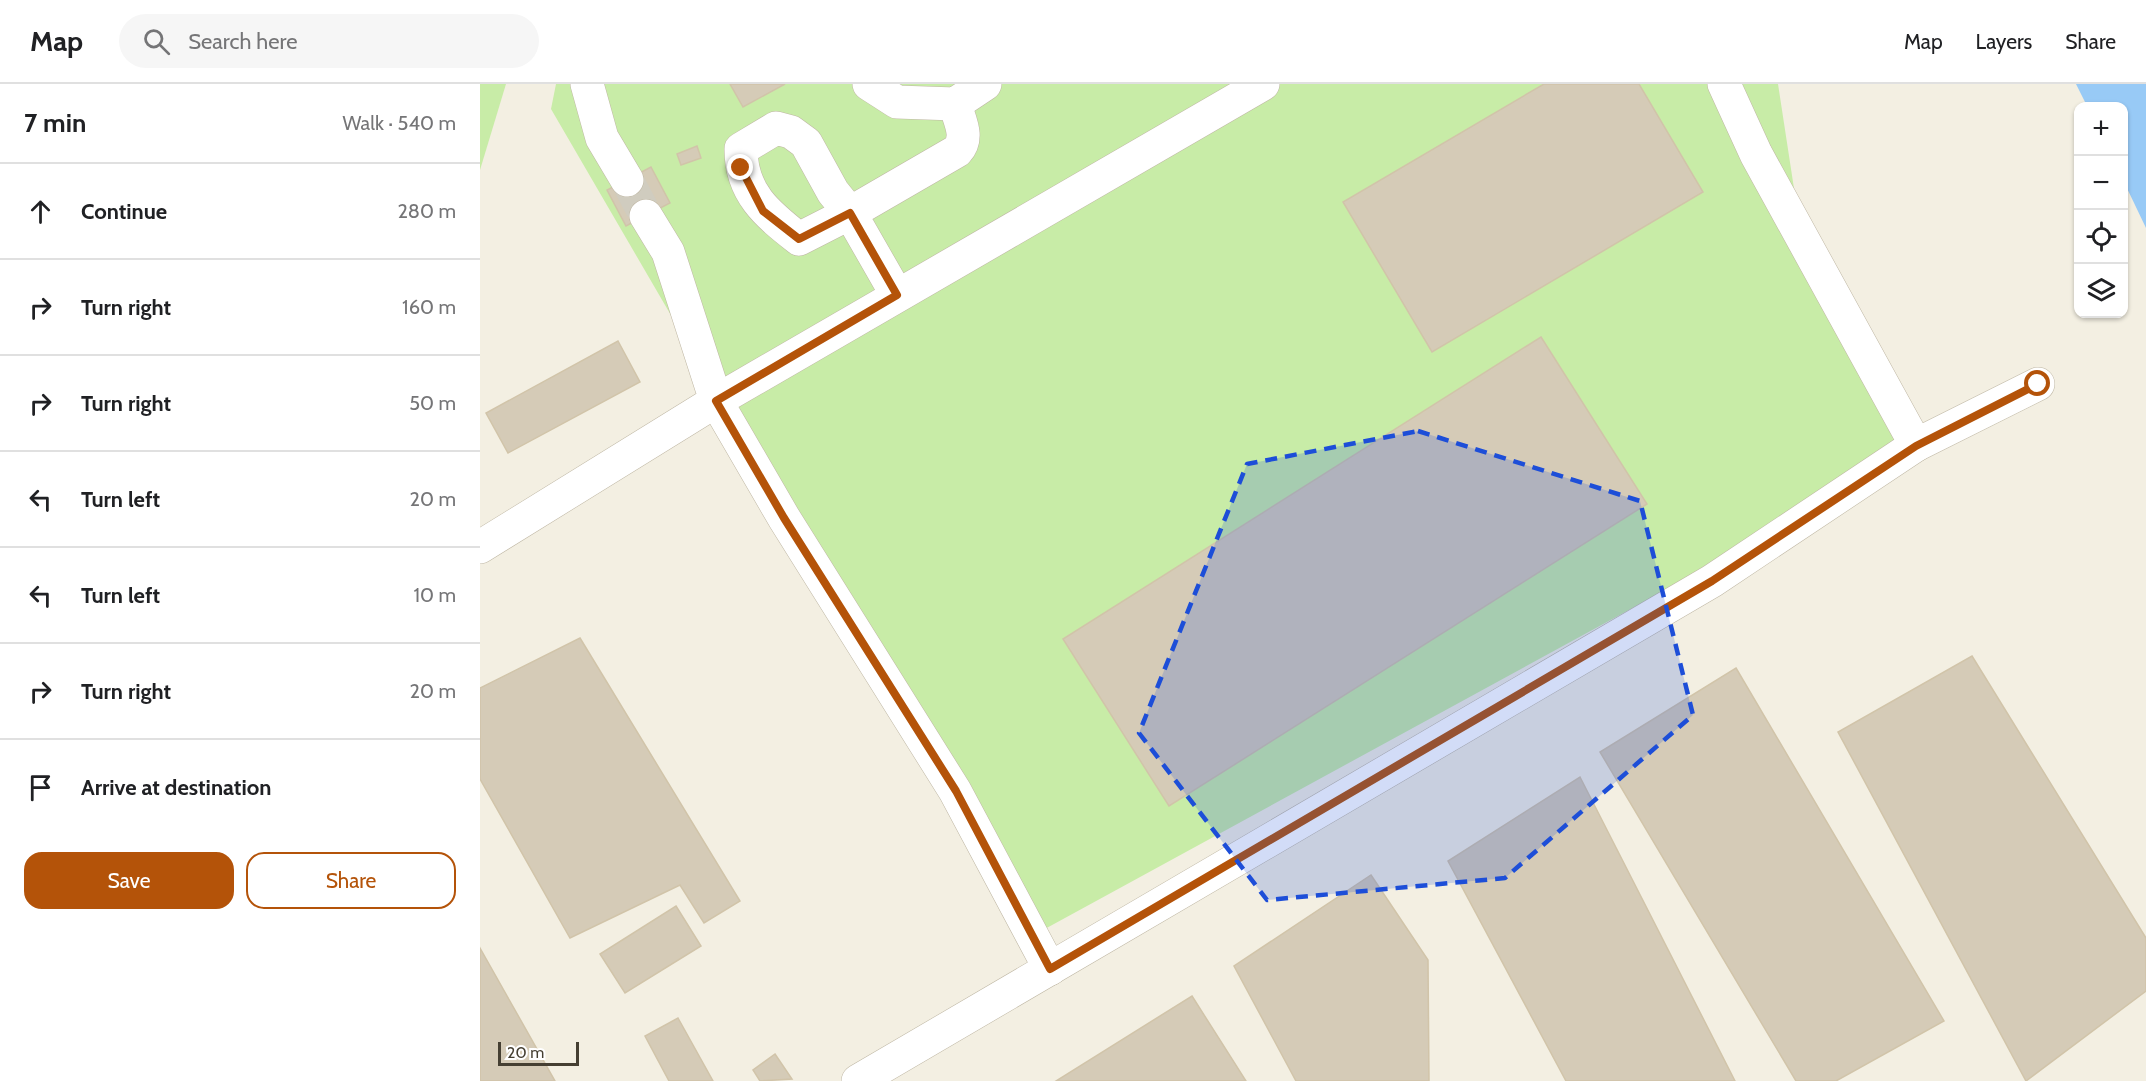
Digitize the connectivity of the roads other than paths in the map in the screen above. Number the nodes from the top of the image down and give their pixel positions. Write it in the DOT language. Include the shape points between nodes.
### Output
graph roads {
  1 [pos="587,84"];
  2 [pos="869,84"];
  3 [pos="985,84"];
  4 [pos="1263,84"];
  5 [pos="1724,84"];
  6 [pos="955,104"];
  7 [pos="627,180"];
  8 [pos="646,216"];
  9 [pos="897,295"];
  10 [pos="2038,384"];
  11 [pos="716,401"];
  12 [pos="1916,446"];
  13 [pos="480,547"];
  14 [pos="1050,969"];
  15 [pos="858,1081"];
  1 -- 7 [label="street" via="602,138"];
  2 -- 6 [label="street" via="897,102"];
  3 -- 6 [label="street"];
  4 -- 9 [label="street"];
  5 -- 12 [label="street" via="1756,154"];
  6 -- 9 [label="street" via="964,136 957,151 850,213"];
  8 -- 11 [label="street" via="668,252"];
  9 -- 11 [label="street"];
  10 -- 12 [label="street"];
  11 -- 13 [label="street"];
  11 -- 14 [label="street" via="784,518 956,791"];
  12 -- 14 [label="street" via="1712,581"];
  14 -- 15 [label="street"];
}
